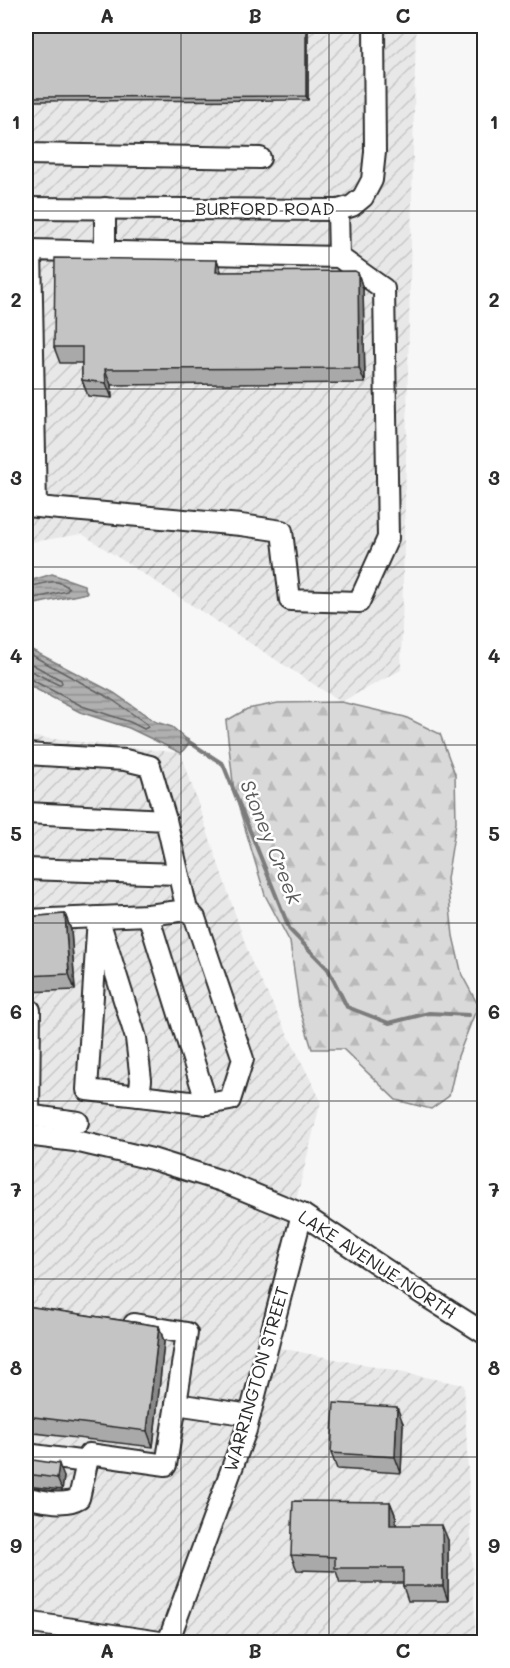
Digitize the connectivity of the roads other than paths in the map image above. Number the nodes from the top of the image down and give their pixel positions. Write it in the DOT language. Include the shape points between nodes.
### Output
graph roads {
  1 [pos="374,26"];
  2 [pos="26,154"];
  3 [pos="260,158"];
  4 [pos="26,208"];
  5 [pos="105,208"];
  6 [pos="338,210"];
  7 [pos="105,250"];
  8 [pos="339,257"];
  9 [pos="31,506"];
  10 [pos="26,754"];
  11 [pos="26,813"];
  12 [pos="166,820"];
  13 [pos="26,869"];
  14 [pos="178,874"];
  15 [pos="187,910"];
  16 [pos="148,915"];
  17 [pos="98,917"];
  18 [pos="26,920"];
  19 [pos="26,1010"];
  20 [pos="87,1090"];
  21 [pos="139,1096"];
  22 [pos="207,1104"];
  23 [pos="27,1115"];
  24 [pos="78,1122"];
  25 [pos="26,1135"];
  26 [pos="75,1141"];
  27 [pos="302,1214"];
  28 [pos="114,1322"];
  29 [pos="484,1333"];
  30 [pos="176,1404"];
  31 [pos="250,1415"];
  32 [pos="26,1454"];
  33 [pos="87,1462"];
  34 [pos="26,1498"];
  35 [pos="26,1622"];
  36 [pos="160,1642"];
  37 [pos="168,1642"];
  1 -- 6 [label="street, BURFORD ROAD" via="372,180 363,197"];
  2 -- 3 [label="street"];
  4 -- 5 [label="street, BURFORD ROAD"];
  5 -- 6 [label="street, BURFORD ROAD"];
  5 -- 7 [label="street"];
  6 -- 8 [label="street"];
  7 -- 8 [label="street"];
  7 -- 9 [label="street" via="31,250"];
  8 -- 9 [label="street" via="384,289 388,538 359,602 290,600 282,531"];
  10 -- 12 [label="street" via="125,760 150,766"];
  11 -- 12 [label="street"];
  12 -- 14 [label="street"];
  13 -- 14 [label="street"];
  14 -- 15 [label="street"];
  15 -- 16 [label="street"];
  15 -- 22 [label="street" via="195,918 243,1059 230,1100"];
  16 -- 17 [label="street"];
  16 -- 22 [label="street"];
  17 -- 18 [label="street"];
  17 -- 20 [label="street"];
  17 -- 21 [label="street" via="136,1038"];
  19 -- 23 [label="street" via="30,1010"];
  20 -- 21 [label="street"];
  20 -- 24 [label="street"];
  21 -- 22 [label="street"];
  23 -- 24 [label="street"];
  24 -- 26 [label="street"];
  25 -- 26 [label="street, LAKE AVENUE NORTH"];
  26 -- 27 [label="street, LAKE AVENUE NORTH" via="222,1181"];
  27 -- 29 [label="street, LAKE AVENUE NORTH"];
  27 -- 31 [label="street, WARRINGTON STREET"];
  28 -- 30 [label="street" via="187,1332"];
  30 -- 31 [label="street"];
  30 -- 33 [label="street" via="166,1465 89,1454"];
  31 -- 37 [label="street, WARRINGTON STREET"];
  32 -- 33 [label="street"];
  33 -- 34 [label="street" via="79,1498 74,1501"];
  35 -- 36 [label="street"];
}
